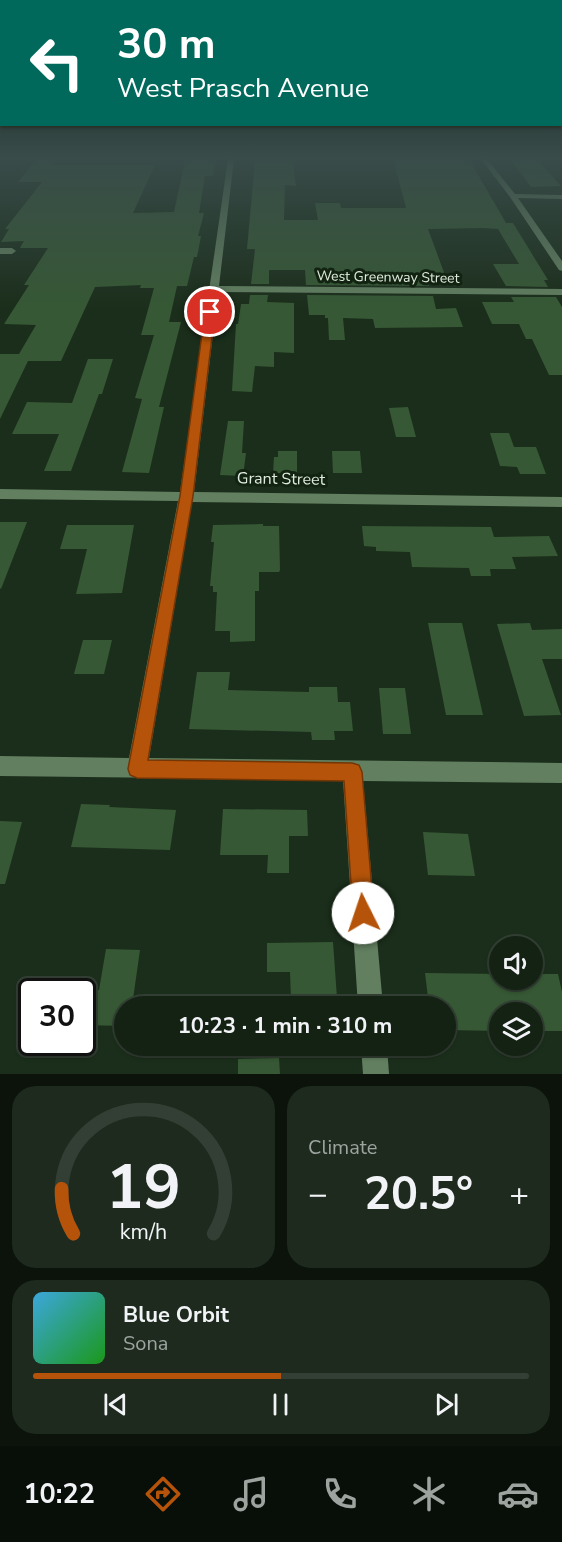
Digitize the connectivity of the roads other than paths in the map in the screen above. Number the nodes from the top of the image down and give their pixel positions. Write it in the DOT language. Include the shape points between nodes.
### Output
graph roads {
  1 [pos="224,209"];
  2 [pos="522,209"];
  3 [pos="0,251"];
  4 [pos="12,251"];
  5 [pos="562,268"];
  6 [pos="213,289"];
  7 [pos="562,292"];
  8 [pos="0,494"];
  9 [pos="186,496"];
  10 [pos="562,502"];
  11 [pos="0,766"];
  12 [pos="137,769"];
  13 [pos="352,772"];
  14 [pos="562,773"];
  15 [pos="370,996"];
  16 [pos="375,1056"];
  17 [pos="376,1074"];
  1 -- 6 [label="street"];
  2 -- 5 [label="street"];
  3 -- 4 [label="street"];
  6 -- 7 [label="street, West Greenway Street"];
  6 -- 9 [label="street"];
  8 -- 9 [label="street, Grant Street"];
  9 -- 10 [label="street, Grant Street"];
  9 -- 12 [label="street"];
  11 -- 12 [label="street"];
  12 -- 13 [label="street"];
  13 -- 14 [label="street"];
  13 -- 15 [label="street"];
  16 -- 17 [label="street"];
}
